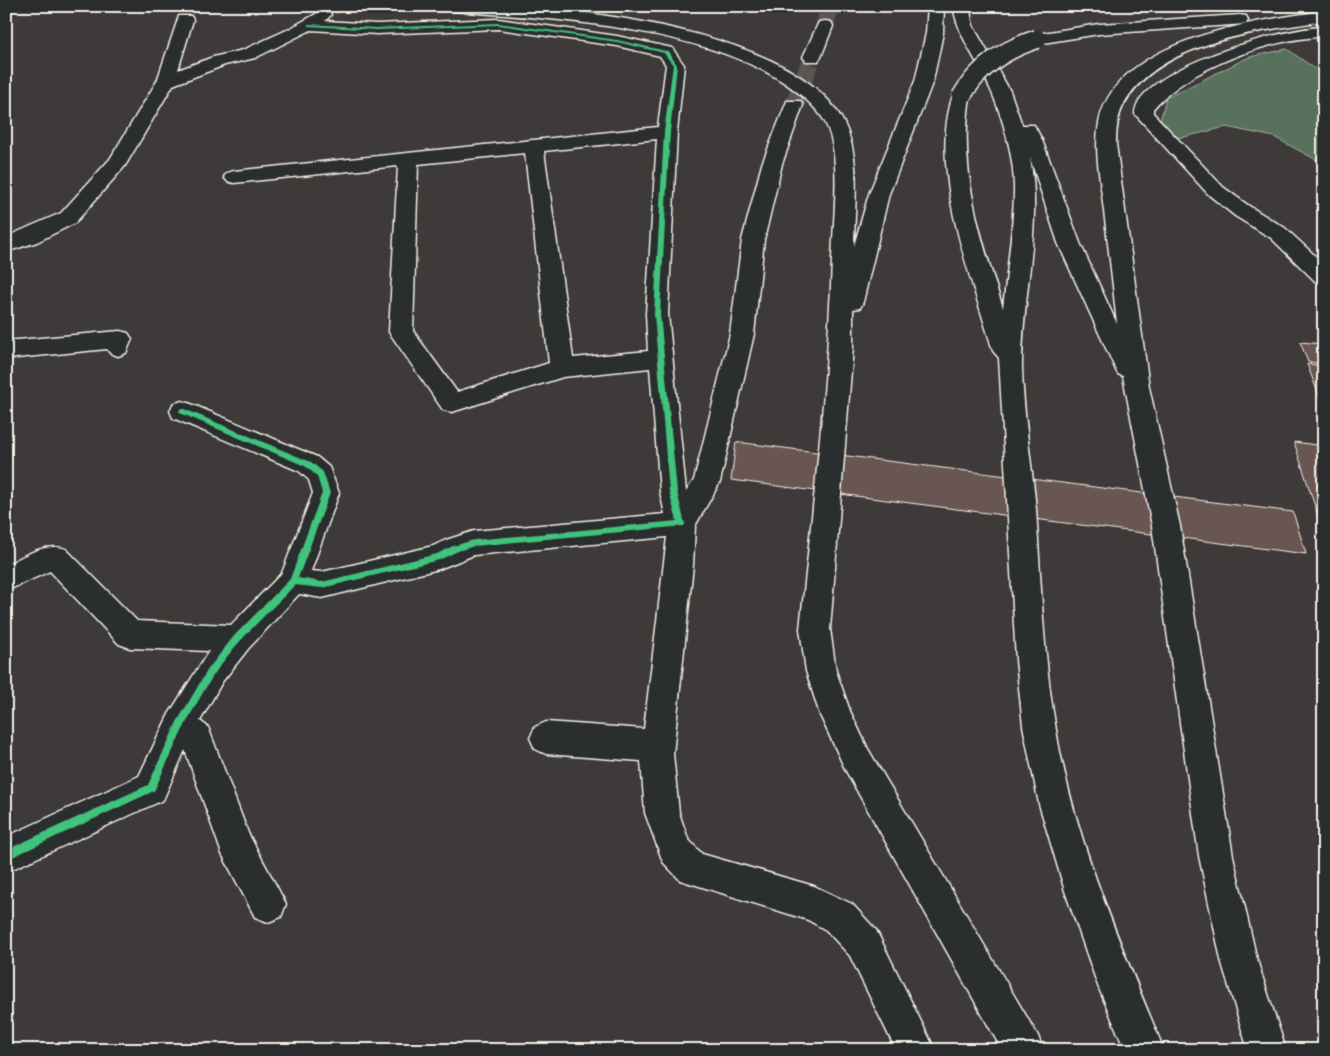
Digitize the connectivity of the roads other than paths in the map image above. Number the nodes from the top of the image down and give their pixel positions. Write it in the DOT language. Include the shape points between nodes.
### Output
graph roads {
  1 [pos="453,6"];
  2 [pos="936,6"];
  3 [pos="961,6"];
  4 [pos="330,10"];
  5 [pos="1324,15"];
  6 [pos="185,20"];
  7 [pos="309,25"];
  8 [pos="825,26"];
  9 [pos="1324,32"];
  10 [pos="812,58"];
  11 [pos="166,81"];
  12 [pos="999,87"];
  13 [pos="794,105"];
  14 [pos="667,132"];
  15 [pos="534,145"];
  16 [pos="408,159"];
  17 [pos="234,177"];
  18 [pos="6,245"];
  19 [pos="1324,276"];
  20 [pos="118,347"];
  21 [pos="841,347"];
  22 [pos="6,350"];
  23 [pos="661,358"];
  24 [pos="562,368"];
  25 [pos="1010,368"];
  26 [pos="1137,387"];
  27 [pos="182,411"];
  28 [pos="681,524"];
  29 [pos="6,579"];
  30 [pos="293,581"];
  31 [pos="236,639"];
  32 [pos="180,725"];
  33 [pos="546,738"];
  34 [pos="658,746"];
  35 [pos="6,855"];
  36 [pos="268,904"];
  37 [pos="916,1050"];
  38 [pos="1024,1050"];
  39 [pos="1145,1050"];
  40 [pos="1267,1050"];
  1 -- 21 [label="main road" via="578,18 680,36 779,71 813,96 836,126 843,145"];
  2 -- 21 [label="main road" via="931,60 925,82 878,196"];
  3 -- 12 [label="main road" via="965,26"];
  4 -- 7 [label="main road"];
  5 -- 25 [label="main road, bridge" via="1099,28 1012,47 978,71 961,97 955,130 959,184"];
  5 -- 26 [label="main road" via="1226,35 1178,51 1138,74 1113,106 1108,125 1108,168"];
  6 -- 11 [label="main road"];
  7 -- 11 [label="main road" via="249,54 219,61"];
  7 -- 14 [label="main road" via="378,29 498,24 617,41 666,52 675,65"];
  8 -- 10 [label="main road"];
  9 -- 19 [label="main road" via="1297,34 1209,61 1162,89 1148,100 1144,108 1144,114 1216,191 1278,233"];
  11 -- 18 [label="main road" via="118,162 68,218"];
  12 -- 25 [label="main road" via="1024,166"];
  12 -- 26 [label="main road" via="1034,142 1078,263"];
  13 -- 28 [label="main road" via="772,164 753,240 742,334 707,482"];
  14 -- 15 [label="main road"];
  14 -- 23 [label="main road" via="657,314"];
  15 -- 16 [label="main road"];
  15 -- 24 [label="main road"];
  16 -- 17 [label="main road"];
  16 -- 24 [label="main road" via="401,332 452,403"];
  20 -- 22 [label="main road" via="120,339"];
  21 -- 38 [label="main road" via="815,629 821,672 857,760"];
  23 -- 24 [label="main road"];
  23 -- 28 [label="main road" via="673,492"];
  25 -- 39 [label="main road" via="1031,660 1039,726 1056,804 1082,891"];
  26 -- 40 [label="main road" via="1166,526 1216,856 1239,960"];
  27 -- 30 [label="main road" via="308,464 320,474 326,493"];
  28 -- 30 [label="main road" via="474,543 439,557 322,586"];
  28 -- 34 [label="main road"];
  29 -- 31 [label="main road" via="56,558 130,634"];
  30 -- 31 [label="main road"];
  31 -- 32 [label="main road" via="211,672"];
  32 -- 35 [label="main road" via="151,788"];
  32 -- 36 [label="main road" via="197,738 234,842"];
  33 -- 34 [label="main road"];
  34 -- 37 [label="main road" via="662,813 675,850 692,868 814,904 839,917 863,943"];
}
